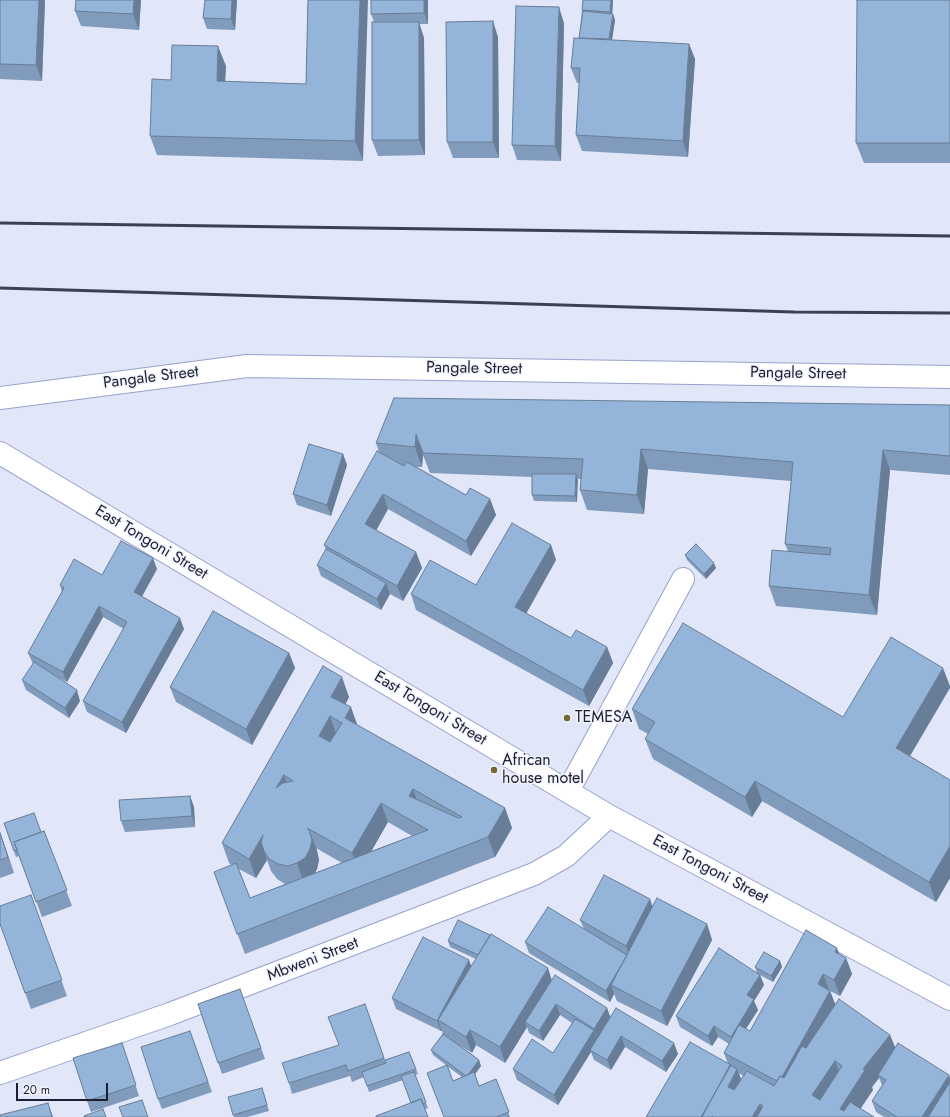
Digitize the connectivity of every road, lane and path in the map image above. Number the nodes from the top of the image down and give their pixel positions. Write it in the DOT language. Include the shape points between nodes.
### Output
graph roads {
  1 [pos="950,377"];
  2 [pos="0,398"];
  3 [pos="0,453"];
  4 [pos="683,579"];
  5 [pos="568,791"];
  6 [pos="609,816"];
  7 [pos="950,999"];
  8 [pos="0,1073"];
  1 -- 2 [label="street, Pangale Street" via="247,366"];
  3 -- 5 [label="street, East Tongoni Street"];
  4 -- 5 [label="street"];
  5 -- 6 [label="street, East Tongoni Street"];
  6 -- 7 [label="street, East Tongoni Street"];
  6 -- 8 [label="street, Mbweni Street" via="566,856 534,874 170,1014"];
}
